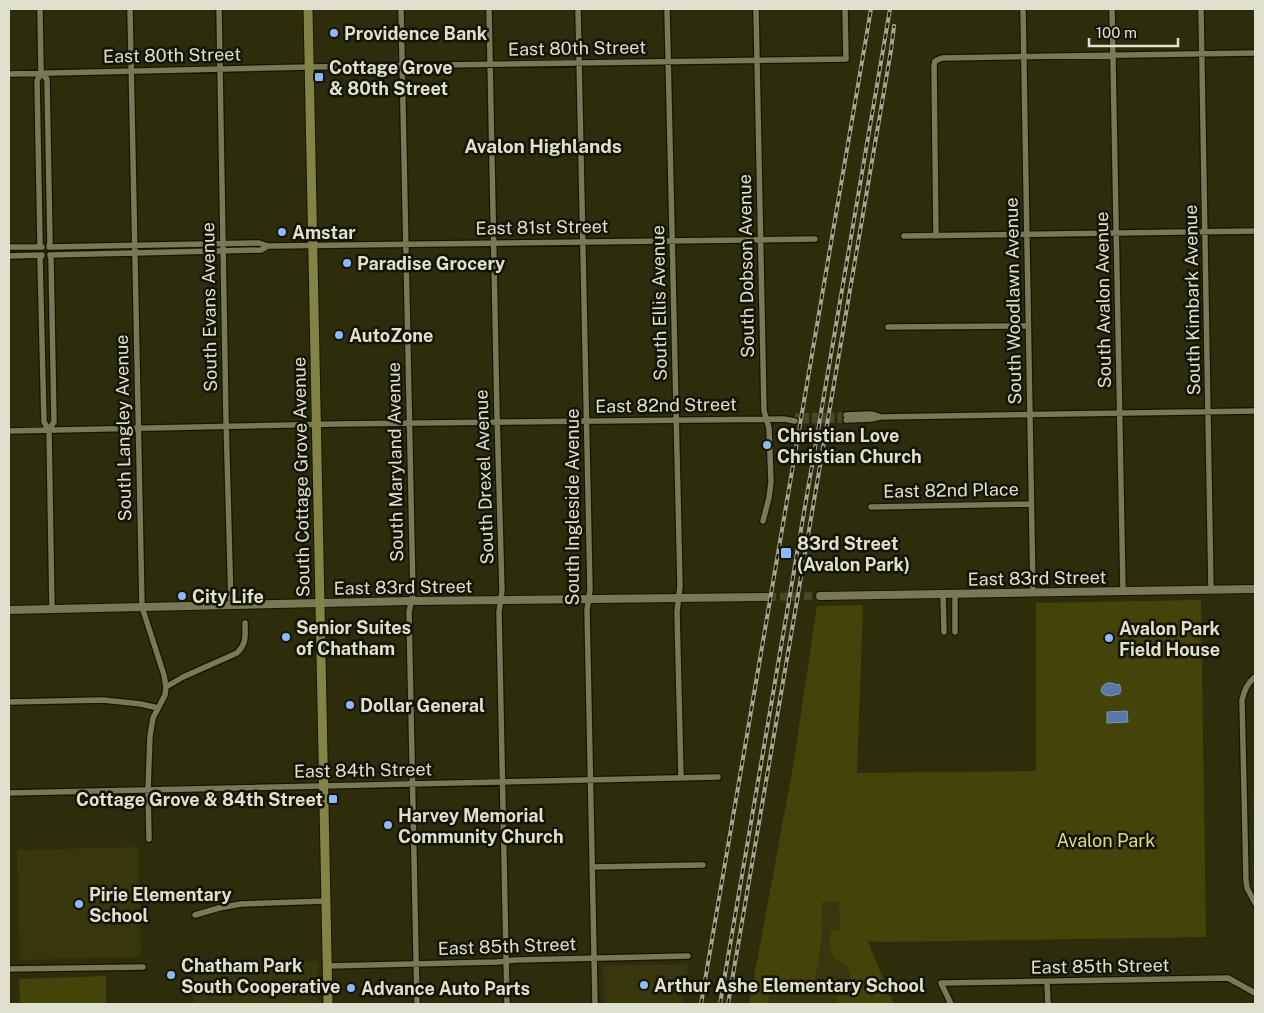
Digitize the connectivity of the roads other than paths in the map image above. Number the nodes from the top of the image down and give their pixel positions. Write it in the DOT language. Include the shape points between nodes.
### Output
graph roads {
  1 [pos="40,9"];
  2 [pos="130,9"];
  3 [pos="218,9"];
  4 [pos="308,9"];
  5 [pos="401,9"];
  6 [pos="489,9"];
  7 [pos="578,9"];
  8 [pos="667,9"];
  9 [pos="756,9"];
  10 [pos="845,9"];
  11 [pos="1023,9"];
  12 [pos="1112,9"];
  13 [pos="1201,9"];
  14 [pos="1255,53"];
  15 [pos="1202,54"];
  16 [pos="1113,55"];
  17 [pos="1024,56"];
  18 [pos="757,60"];
  19 [pos="668,61"];
  20 [pos="580,63"];
  21 [pos="490,64"];
  22 [pos="402,65"];
  23 [pos="309,67"];
  24 [pos="220,69"];
  25 [pos="131,71"];
  26 [pos="42,73"];
  27 [pos="9,74"];
  28 [pos="38,155"];
  29 [pos="49,155"];
  30 [pos="1255,231"];
  31 [pos="1205,232"];
  32 [pos="1116,234"];
  33 [pos="1027,235"];
  34 [pos="904,236"];
  35 [pos="936,236"];
  36 [pos="761,239"];
  37 [pos="816,239"];
  38 [pos="673,240"];
  39 [pos="583,242"];
  40 [pos="494,243"];
  41 [pos="223,244"];
  42 [pos="406,244"];
  43 [pos="135,245"];
  44 [pos="268,246"];
  45 [pos="313,246"];
  46 [pos="45,247"];
  47 [pos="9,248"];
  48 [pos="223,250"];
  49 [pos="135,253"];
  50 [pos="42,255"];
  51 [pos="50,255"];
  52 [pos="9,256"];
  53 [pos="1028,326"];
  54 [pos="888,327"];
  55 [pos="42,346"];
  56 [pos="53,346"];
  57 [pos="1255,411"];
  58 [pos="1209,412"];
  59 [pos="1120,413"];
  60 [pos="1030,415"];
  61 [pos="846,417"];
  62 [pos="795,418"];
  63 [pos="766,419"];
  64 [pos="676,420"];
  65 [pos="587,421"];
  66 [pos="497,422"];
  67 [pos="409,423"];
  68 [pos="316,425"];
  69 [pos="226,427"];
  70 [pos="138,428"];
  71 [pos="49,430"];
  72 [pos="9,431"];
  73 [pos="1032,504"];
  74 [pos="870,507"];
  75 [pos="762,520"];
  76 [pos="1255,589"];
  77 [pos="1211,590"];
  78 [pos="1123,592"];
  79 [pos="1033,593"];
  80 [pos="943,595"];
  81 [pos="955,595"];
  82 [pos="820,596"];
  83 [pos="768,597"];
  84 [pos="678,598"];
  85 [pos="589,599"];
  86 [pos="501,600"];
  87 [pos="411,601"];
  88 [pos="320,603"];
  89 [pos="231,605"];
  90 [pos="142,607"];
  91 [pos="52,609"];
  92 [pos="9,610"];
  93 [pos="245,623"];
  94 [pos="944,632"];
  95 [pos="955,632"];
  96 [pos="1255,677"];
  97 [pos="166,687"];
  98 [pos="9,702"];
  99 [pos="158,708"];
  100 [pos="718,776"];
  101 [pos="681,777"];
  102 [pos="591,780"];
  103 [pos="502,782"];
  104 [pos="412,784"];
  105 [pos="324,786"];
  106 [pos="148,790"];
  107 [pos="9,793"];
  108 [pos="149,839"];
  109 [pos="703,865"];
  110 [pos="592,867"];
  111 [pos="326,901"];
  112 [pos="1255,903"];
  113 [pos="195,915"];
  114 [pos="688,956"];
  115 [pos="594,958"];
  116 [pos="506,961"];
  117 [pos="416,964"];
  118 [pos="327,966"];
  119 [pos="143,967"];
  120 [pos="9,970"];
  121 [pos="1047,982"];
  122 [pos="1255,993"];
  123 [pos="328,1004"];
  124 [pos="417,1004"];
  125 [pos="507,1004"];
  126 [pos="595,1004"];
  127 [pos="951,1004"];
  128 [pos="1048,1004"];
  1 -- 26 [label="street"];
  2 -- 25 [label="street, South Langley Avenue"];
  3 -- 24 [label="street, South Evans Avenue"];
  4 -- 23 [label="main road, South Cottage Grove Avenue"];
  5 -- 22 [label="street, South Maryland Avenue"];
  6 -- 21 [label="street, South Drexel Avenue"];
  7 -- 20 [label="street, South Ingleside Avenue"];
  8 -- 19 [label="street, South Ellis Avenue"];
  9 -- 18 [label="street, South Dobson Avenue"];
  10 -- 18 [label="street, East 80th Street" via="846,58"];
  11 -- 17 [label="street, South Woodlawn Avenue"];
  12 -- 16 [label="street, South Avalon Avenue"];
  13 -- 15 [label="street, South Kimbark Avenue"];
  14 -- 15 [label="street"];
  15 -- 16 [label="street"];
  15 -- 31 [label="street, South Kimbark Avenue"];
  16 -- 17 [label="street"];
  16 -- 32 [label="street, South Avalon Avenue"];
  17 -- 33 [label="street, South Woodlawn Avenue"];
  17 -- 35 [label="street" via="942,58 935,61"];
  18 -- 19 [label="street, East 80th Street"];
  18 -- 36 [label="street, South Dobson Avenue"];
  19 -- 20 [label="street, East 80th Street"];
  19 -- 38 [label="street, South Ellis Avenue"];
  20 -- 21 [label="street, East 80th Street"];
  20 -- 39 [label="street, South Ingleside Avenue"];
  21 -- 22 [label="street, East 80th Street"];
  21 -- 40 [label="street, South Drexel Avenue"];
  22 -- 23 [label="street, East 80th Street"];
  22 -- 42 [label="street, South Maryland Avenue"];
  23 -- 24 [label="street, East 80th Street"];
  23 -- 45 [label="main road, South Cottage Grove Avenue"];
  24 -- 25 [label="street, East 80th Street"];
  24 -- 41 [label="street, South Evans Avenue"];
  25 -- 26 [label="street, East 80th Street"];
  25 -- 43 [label="street, South Langley Avenue"];
  26 -- 27 [label="street, East 80th Street"];
  26 -- 28 [label="street" via="37,80"];
  26 -- 29 [label="street" via="47,80"];
  28 -- 29 [label="street"];
  28 -- 46 [label="street" via="40,244"];
  29 -- 46 [label="street" via="50,242"];
  30 -- 31 [label="street"];
  31 -- 32 [label="street"];
  31 -- 58 [label="street, South Kimbark Avenue"];
  32 -- 33 [label="street"];
  32 -- 59 [label="street, South Avalon Avenue"];
  33 -- 35 [label="street"];
  33 -- 53 [label="street, South Woodlawn Avenue"];
  34 -- 35 [label="street"];
  36 -- 37 [label="street, East 81st Street"];
  36 -- 38 [label="street, East 81st Street"];
  36 -- 63 [label="street, South Dobson Avenue"];
  38 -- 39 [label="street, East 81st Street"];
  38 -- 64 [label="street, South Ellis Avenue"];
  39 -- 40 [label="street, East 81st Street"];
  39 -- 65 [label="street, South Ingleside Avenue"];
  40 -- 42 [label="street, East 81st Street"];
  40 -- 66 [label="street, South Drexel Avenue"];
  41 -- 43 [label="street, East 81st Street"];
  41 -- 44 [label="street, East 81st Street" via="259,243"];
  41 -- 48 [label="street, South Evans Avenue"];
  42 -- 45 [label="street, East 81st Street"];
  42 -- 67 [label="street, South Maryland Avenue"];
  43 -- 46 [label="street, East 81st Street"];
  43 -- 49 [label="street, South Langley Avenue"];
  44 -- 45 [label="street, East 81st Street"];
  44 -- 48 [label="street, East 81st Street" via="262,250"];
  45 -- 68 [label="main road, South Cottage Grove Avenue"];
  46 -- 47 [label="street, East 81st Street"];
  46 -- 50 [label="street" via="40,251"];
  46 -- 51 [label="street" via="51,250"];
  48 -- 49 [label="street, East 81st Street"];
  48 -- 69 [label="street, South Evans Avenue"];
  49 -- 51 [label="street, East 81st Street"];
  49 -- 70 [label="street, South Langley Avenue"];
  50 -- 51 [label="street"];
  50 -- 52 [label="street"];
  50 -- 55 [label="street"];
  51 -- 56 [label="street"];
  53 -- 54 [label="street"];
  53 -- 60 [label="street, South Woodlawn Avenue"];
  55 -- 56 [label="street"];
  55 -- 71 [label="street" via="44,422"];
  56 -- 71 [label="street" via="54,422"];
  57 -- 58 [label="street"];
  58 -- 59 [label="street"];
  58 -- 77 [label="street, South Kimbark Avenue"];
  59 -- 60 [label="street"];
  59 -- 78 [label="street, South Avalon Avenue"];
  60 -- 61 [label="street" via="880,417 871,414"];
  60 -- 73 [label="street, South Woodlawn Avenue"];
  62 -- 63 [label="street, East 82nd Street"];
  63 -- 64 [label="street, East 82nd Street"];
  63 -- 75 [label="street, South Dobson Avenue" via="770,482"];
  64 -- 65 [label="street, East 82nd Street"];
  64 -- 84 [label="street, South Ellis Avenue"];
  65 -- 66 [label="street, East 82nd Street"];
  65 -- 85 [label="street, South Ingleside Avenue"];
  66 -- 67 [label="street, East 82nd Street"];
  66 -- 86 [label="street, South Drexel Avenue"];
  67 -- 68 [label="street, East 82nd Street"];
  67 -- 87 [label="street, South Maryland Avenue"];
  68 -- 69 [label="street, East 82nd Street"];
  68 -- 88 [label="main road, South Cottage Grove Avenue"];
  69 -- 70 [label="street, East 82nd Street"];
  69 -- 89 [label="street, South Evans Avenue"];
  70 -- 71 [label="street, East 82nd Street"];
  70 -- 90 [label="street, South Langley Avenue"];
  71 -- 72 [label="street, East 82nd Street"];
  71 -- 91 [label="street"];
  73 -- 74 [label="street, East 82nd Place"];
  73 -- 79 [label="street, South Woodlawn Avenue"];
  76 -- 77 [label="street, East 83rd Street"];
  77 -- 78 [label="street, East 83rd Street"];
  78 -- 79 [label="street, East 83rd Street"];
  79 -- 81 [label="street, East 83rd Street"];
  80 -- 81 [label="street, East 83rd Street"];
  80 -- 82 [label="street, East 83rd Street"];
  80 -- 94 [label="street"];
  81 -- 95 [label="street"];
  83 -- 84 [label="street, East 83rd Street"];
  84 -- 85 [label="street, East 83rd Street"];
  84 -- 101 [label="street, South Ellis Avenue"];
  85 -- 86 [label="street, East 83rd Street"];
  85 -- 102 [label="street, South Ingleside Avenue"];
  86 -- 87 [label="street, East 83rd Street"];
  86 -- 103 [label="street, South Drexel Avenue"];
  87 -- 88 [label="street, East 83rd Street"];
  87 -- 104 [label="street, South Maryland Avenue"];
  88 -- 89 [label="street, East 83rd Street"];
  88 -- 105 [label="main road, South Cottage Grove Avenue"];
  89 -- 90 [label="street, East 83rd Street"];
  90 -- 91 [label="street, East 83rd Street"];
  90 -- 97 [label="street, South Langley Avenue"];
  91 -- 92 [label="street, East 83rd Street"];
  93 -- 97 [label="street" via="243,647 237,652"];
  96 -- 112 [label="street" via="1247,685 1242,700 1246,880"];
  97 -- 99 [label="street"];
  98 -- 99 [label="street" via="103,700"];
  99 -- 106 [label="street" via="150,736"];
  100 -- 101 [label="street, East 84th Street"];
  101 -- 102 [label="street, East 84th Street"];
  102 -- 103 [label="street, East 84th Street"];
  102 -- 110 [label="street, South Ingleside Avenue"];
  103 -- 104 [label="street, East 84th Street"];
  103 -- 116 [label="street, South Drexel Avenue"];
  104 -- 105 [label="street, East 84th Street"];
  104 -- 117 [label="street, South Maryland Avenue"];
  105 -- 106 [label="street, East 84th Street"];
  105 -- 111 [label="main road, South Cottage Grove Avenue"];
  106 -- 107 [label="street, East 84th Street"];
  106 -- 108 [label="street"];
  109 -- 110 [label="street"];
  110 -- 115 [label="street, South Ingleside Avenue"];
  111 -- 113 [label="street" via="241,904"];
  111 -- 118 [label="main road, South Cottage Grove Avenue"];
  114 -- 115 [label="street, East 85th Street"];
  115 -- 116 [label="street, East 85th Street"];
  115 -- 126 [label="street, South Ingleside Avenue"];
  116 -- 117 [label="street, East 85th Street"];
  116 -- 125 [label="street, South Drexel Avenue"];
  117 -- 118 [label="street, East 85th Street"];
  117 -- 124 [label="street, South Maryland Avenue"];
  118 -- 123 [label="main road, South Cottage Grove Avenue"];
  119 -- 120 [label="street"];
  121 -- 122 [label="street, East 85th Street" via="1228,978"];
  121 -- 127 [label="street, East 85th Street" via="941,983"];
  121 -- 128 [label="street"];
}
